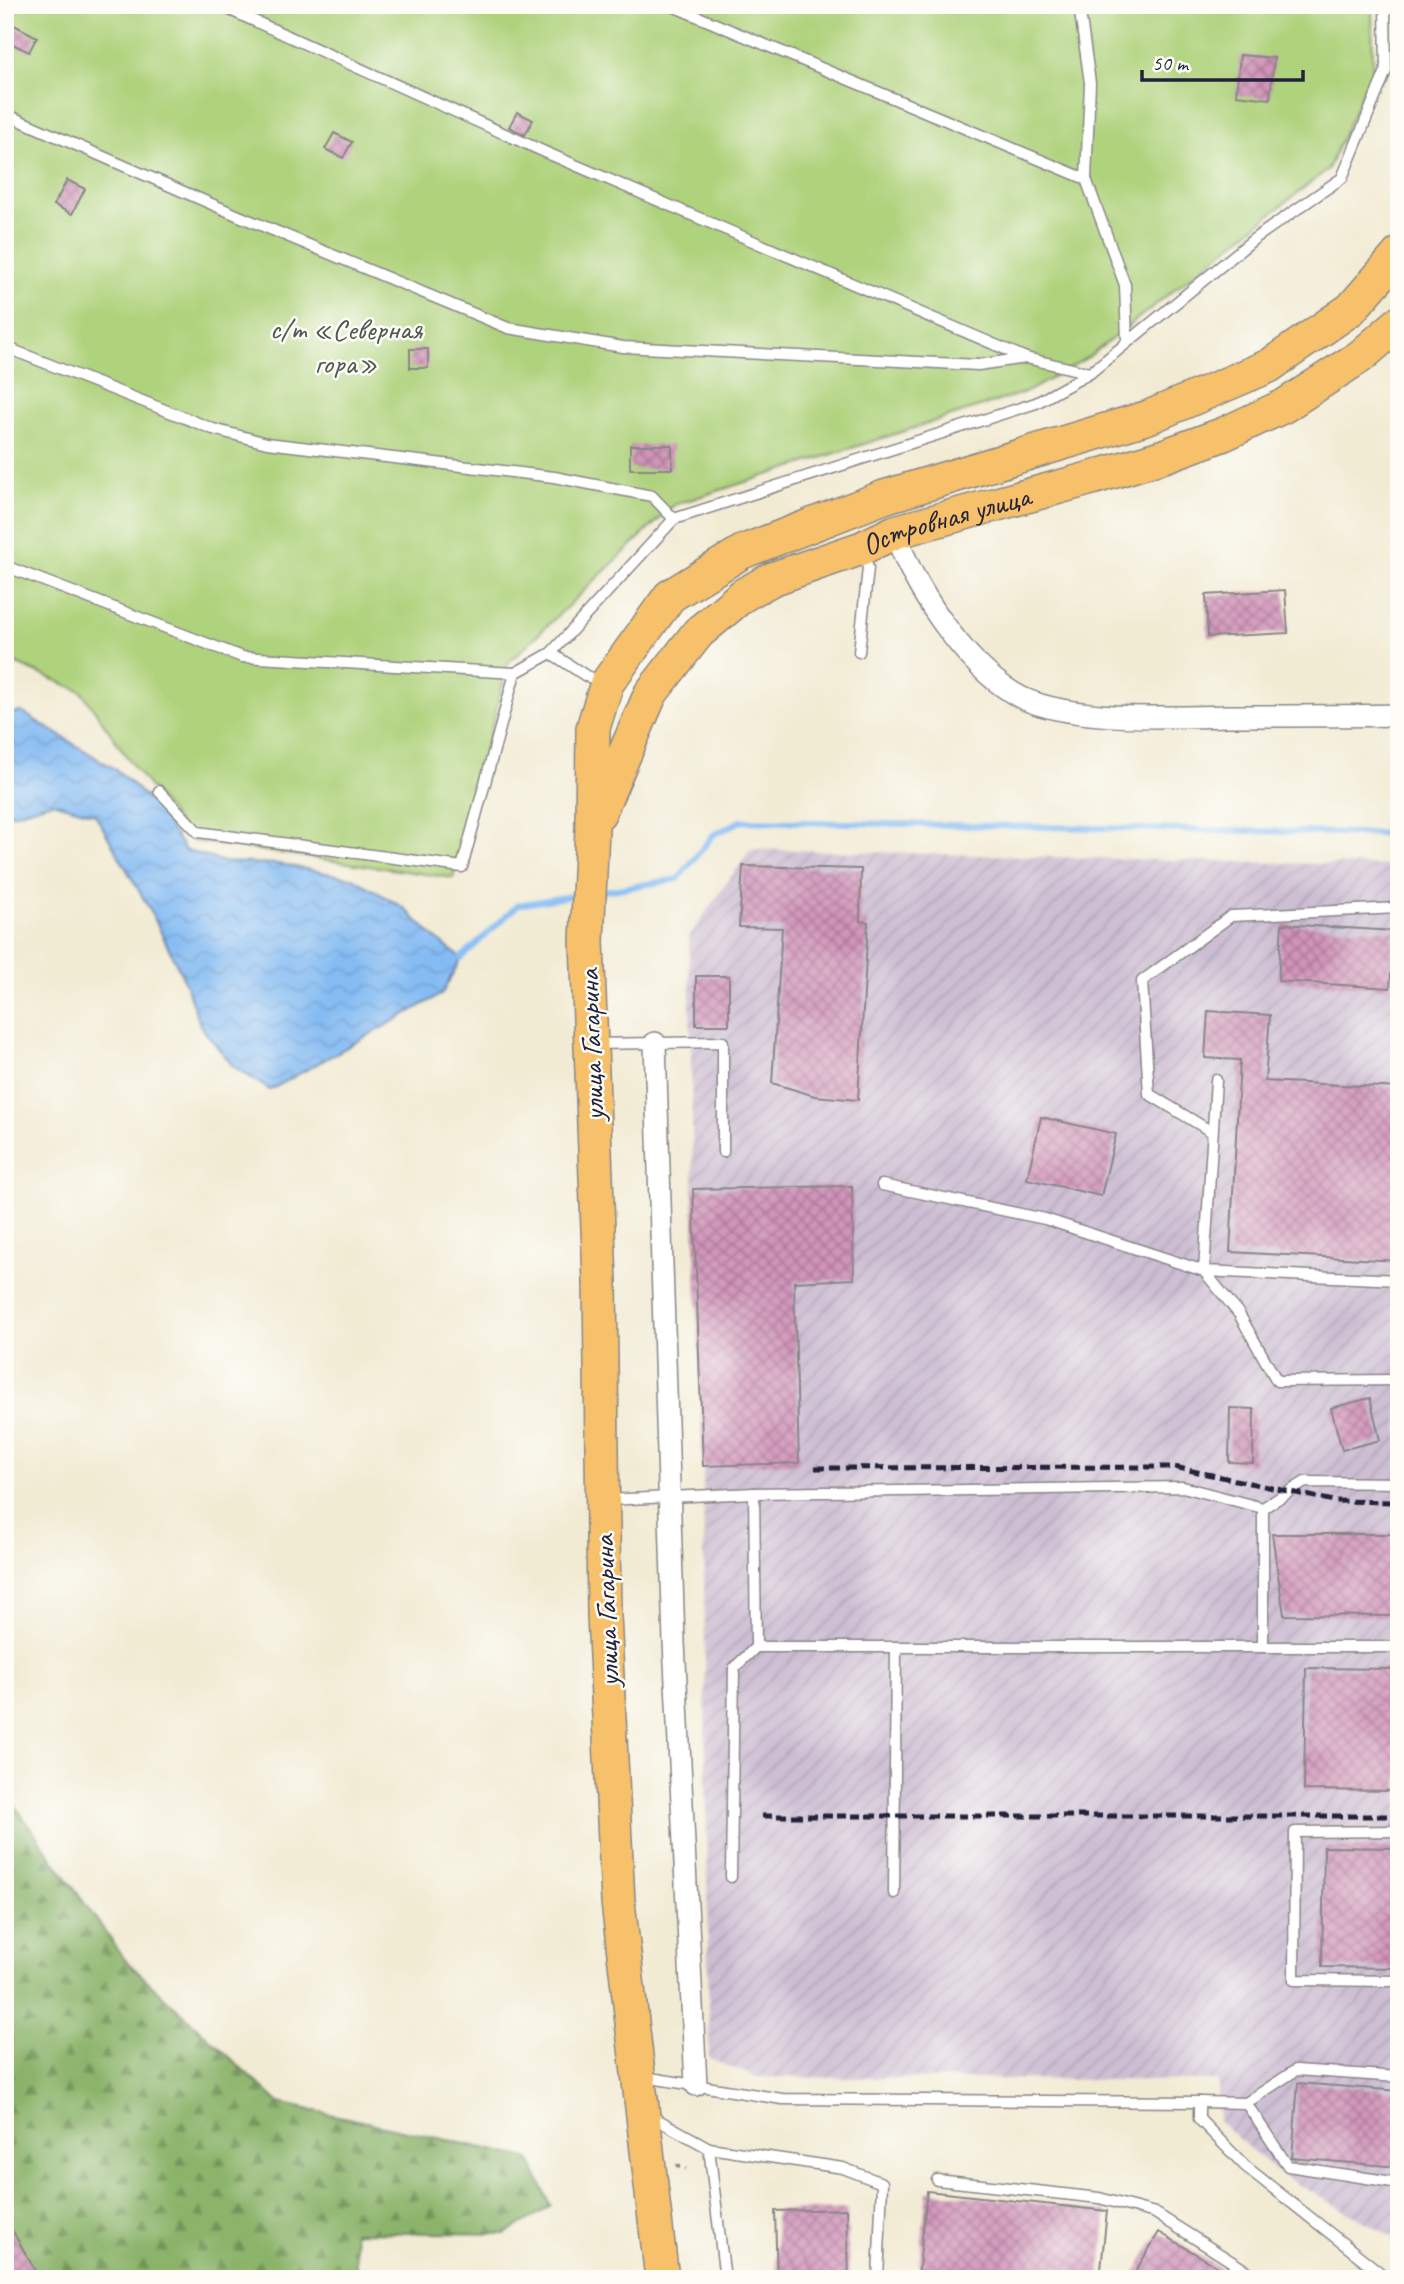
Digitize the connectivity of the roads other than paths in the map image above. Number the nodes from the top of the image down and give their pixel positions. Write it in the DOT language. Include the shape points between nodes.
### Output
graph roads {
  1 [pos="219,5"];
  2 [pos="670,5"];
  3 [pos="1079,5"];
  4 [pos="1385,5"];
  5 [pos="5,114"];
  6 [pos="1086,179"];
  7 [pos="1399,254"];
  8 [pos="1399,323"];
  9 [pos="1127,341"];
  10 [pos="5,347"];
  11 [pos="1026,358"];
  12 [pos="1090,373"];
  13 [pos="674,519"];
  14 [pos="895,533"];
  15 [pos="862,548"];
  16 [pos="5,566"];
  17 [pos="859,652"];
  18 [pos="551,653"];
  19 [pos="515,673"];
  20 [pos="607,683"];
  21 [pos="1399,715"];
  22 [pos="159,791"];
  23 [pos="592,828"];
  24 [pos="1399,908"];
  25 [pos="655,1043"];
  26 [pos="591,1044"];
  27 [pos="1216,1080"];
  28 [pos="1212,1132"];
  29 [pos="723,1152"];
  30 [pos="882,1185"];
  31 [pos="1204,1271"];
  32 [pos="1399,1280"];
  33 [pos="1399,1380"];
  34 [pos="1399,1483"];
  35 [pos="754,1493"];
  36 [pos="669,1497"];
  37 [pos="603,1500"];
  38 [pos="1263,1508"];
  39 [pos="756,1647"];
  40 [pos="896,1647"];
  41 [pos="1263,1647"];
  42 [pos="1399,1647"];
  43 [pos="1399,1831"];
  44 [pos="731,1877"];
  45 [pos="894,1893"];
  46 [pos="1399,1982"];
  47 [pos="638,2076"];
  48 [pos="1399,2077"];
  49 [pos="696,2085"];
  50 [pos="1199,2102"];
  51 [pos="1246,2103"];
  52 [pos="642,2112"];
  53 [pos="709,2148"];
  54 [pos="937,2180"];
  55 [pos="1399,2183"];
  56 [pos="662,2279"];
  57 [pos="725,2279"];
  58 [pos="878,2279"];
  59 [pos="1259,2279"];
  60 [pos="1388,2279"];
  1 -- 11 [label="lane" via="547,153"];
  2 -- 6 [label="lane"];
  3 -- 6 [label="lane" via="1090,83"];
  4 -- 9 [label="lane" via="1386,71 1342,178 1254,239"];
  5 -- 11 [label="lane" via="508,328 623,347 978,365"];
  6 -- 9 [label="lane" via="1125,285"];
  7 -- 20 [label="main road, Островная улица" via="1351,309 1269,366 1150,417 884,497 742,552 670,596"];
  8 -- 14 [label="main road, Островная улица" via="1362,356 1296,398 1224,435 1092,478"];
  9 -- 12 [label="lane"];
  10 -- 13 [label="lane" via="213,429 267,443 554,477 652,496"];
  11 -- 12 [label="lane"];
  12 -- 13 [label="lane" via="1036,403"];
  13 -- 18 [label="lane"];
  14 -- 15 [label="main road, Островная улица"];
  14 -- 21 [label="street" via="932,608 975,661 1014,694 1055,709 1130,717"];
  15 -- 17 [label="lane" via="868,568"];
  15 -- 23 [label="main road, Островная улица" via="772,579 743,595 698,633 651,693"];
  16 -- 19 [label="lane" via="242,657"];
  18 -- 19 [label="lane"];
  18 -- 20 [label="lane" via="586,676"];
  19 -- 22 [label="lane" via="462,867 198,832"];
  20 -- 23 [label="main road, Островная улица" via="593,728"];
  23 -- 26 [label="main road, улица Гагарина" via="587,941"];
  24 -- 28 [label="lane" via="1231,916 1142,981 1149,1094"];
  25 -- 26 [label="lane"];
  25 -- 29 [label="lane" via="723,1042"];
  25 -- 36 [label="street"];
  26 -- 37 [label="main road, улица Гагарина"];
  27 -- 28 [label="lane"];
  28 -- 31 [label="lane"];
  30 -- 31 [label="lane" via="1045,1219"];
  31 -- 32 [label="lane"];
  31 -- 33 [label="lane" via="1239,1314 1276,1381"];
  34 -- 38 [label="lane" via="1306,1482"];
  35 -- 36 [label="lane"];
  35 -- 38 [label="lane" via="1183,1487"];
  35 -- 39 [label="lane"];
  36 -- 37 [label="lane"];
  36 -- 49 [label="street"];
  37 -- 47 [label="main road, улица Гагарина" via="618,1902"];
  38 -- 41 [label="lane"];
  39 -- 40 [label="lane"];
  39 -- 44 [label="lane" via="734,1668"];
  40 -- 41 [label="lane"];
  40 -- 45 [label="lane"];
  41 -- 42 [label="lane"];
  43 -- 46 [label="lane" via="1295,1832 1294,1980"];
  47 -- 49 [label="lane"];
  47 -- 52 [label="main road, улица Гагарина"];
  48 -- 51 [label="lane" via="1296,2070"];
  49 -- 50 [label="lane" via="782,2099"];
  50 -- 51 [label="lane"];
  50 -- 60 [label="lane" via="1199,2119 1245,2166"];
  51 -- 55 [label="lane" via="1288,2166"];
  52 -- 53 [label="lane"];
  52 -- 56 [label="main road, улица Гагарина"];
  53 -- 57 [label="lane"];
  53 -- 58 [label="lane" via="843,2168 882,2183"];
  54 -- 59 [label="lane" via="1099,2198 1155,2213"];
}
